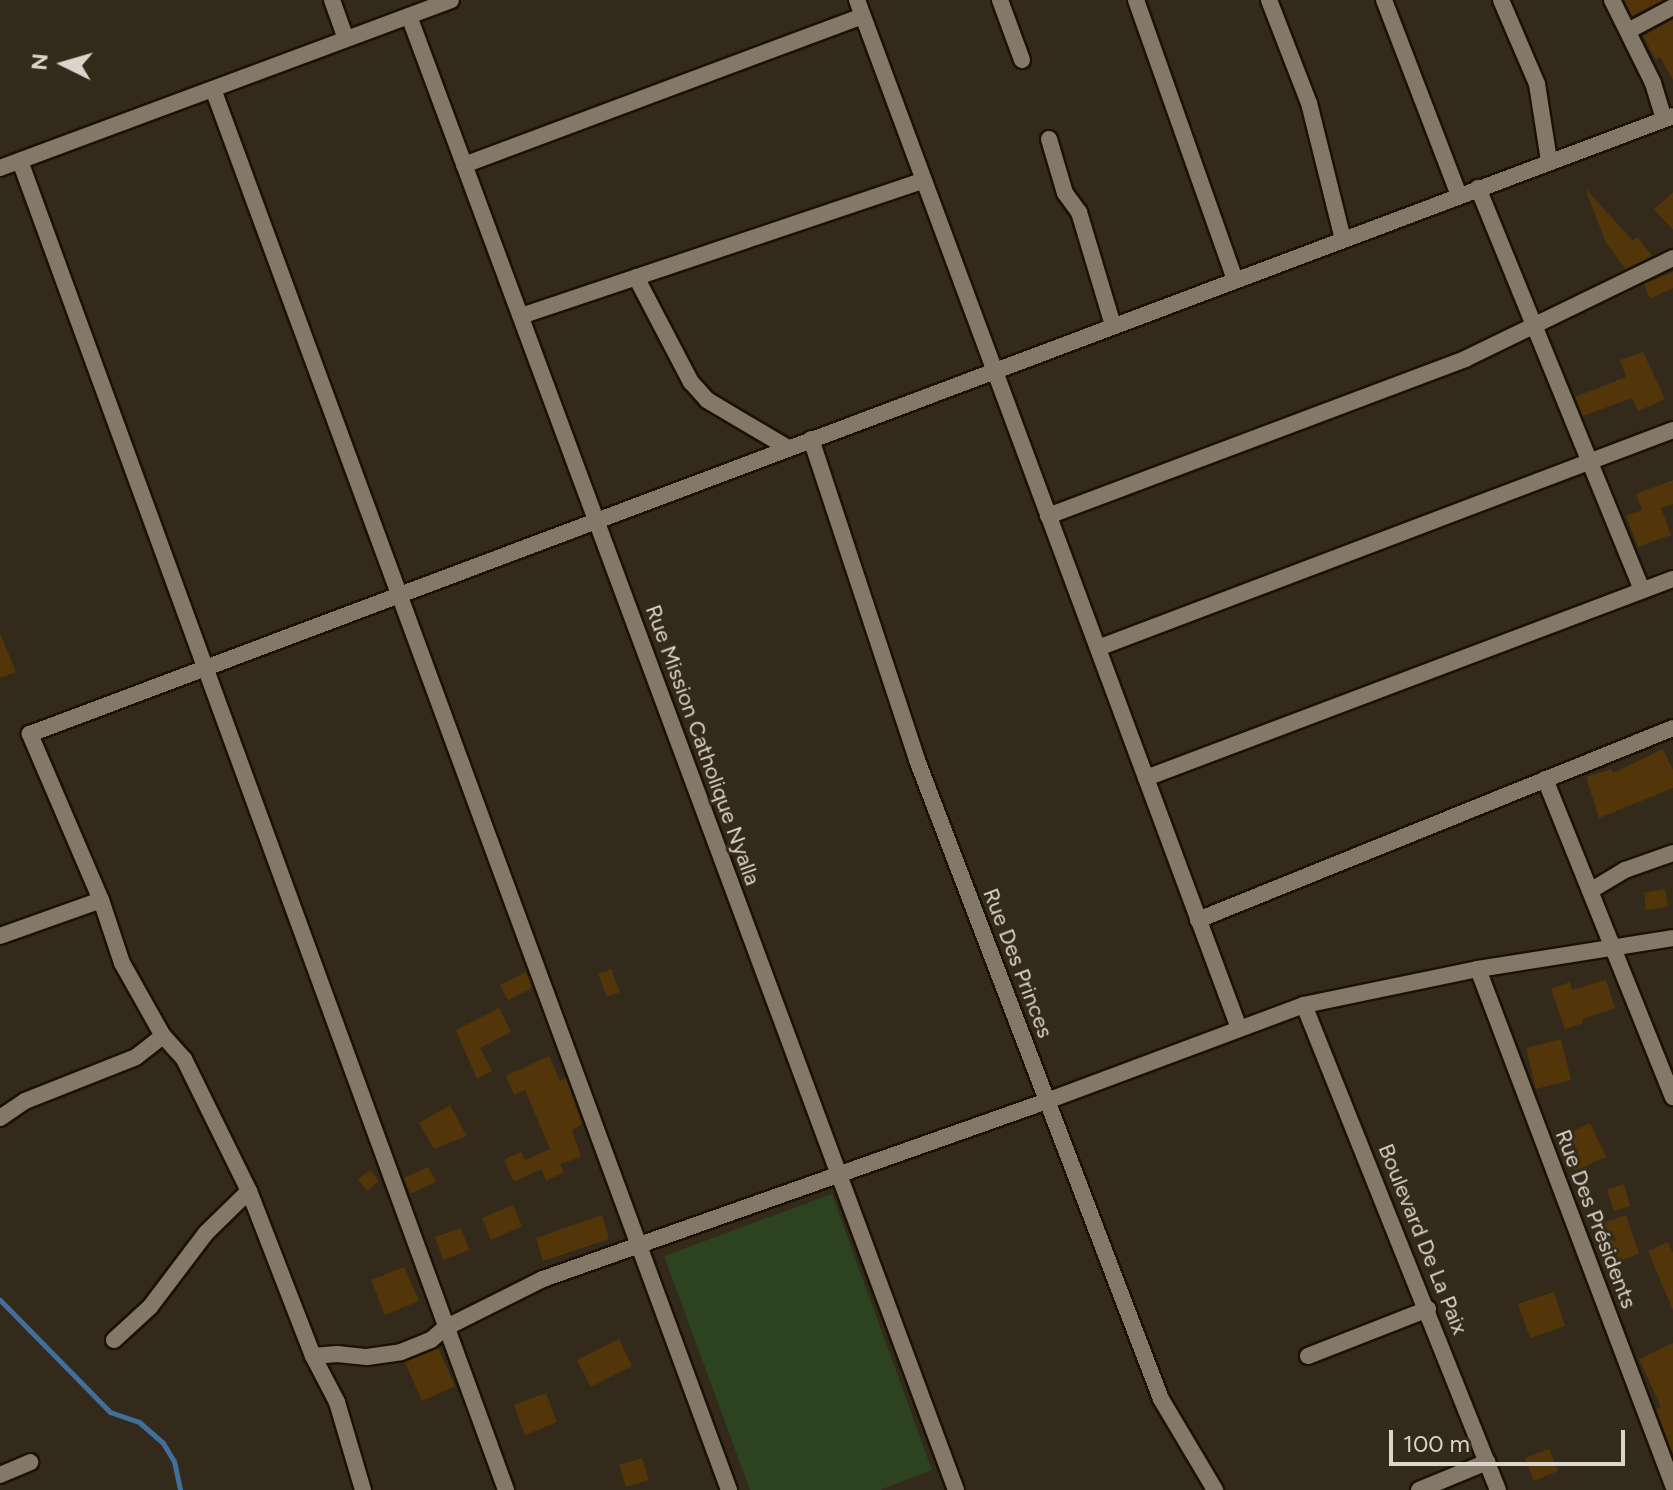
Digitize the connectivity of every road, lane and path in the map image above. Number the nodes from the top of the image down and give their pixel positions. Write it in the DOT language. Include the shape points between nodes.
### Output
graph roads {
  1 [pos="332,0"];
  2 [pos="451,0"];
  3 [pos="1000,0"];
  4 [pos="1136,0"];
  5 [pos="1269,0"];
  6 [pos="1384,0"];
  7 [pos="1501,0"];
  8 [pos="1612,0"];
  9 [pos="1673,7"];
  10 [pos="860,8"];
  11 [pos="409,16"];
  12 [pos="1628,31"];
  13 [pos="346,39"];
  14 [pos="1022,60"];
  15 [pos="213,89"];
  16 [pos="1669,117"];
  17 [pos="1049,139"];
  18 [pos="20,161"];
  19 [pos="1549,161"];
  20 [pos="464,165"];
  21 [pos="0,168"];
  22 [pos="924,180"];
  23 [pos="1478,188"];
  24 [pos="1459,195"];
  25 [pos="1343,239"];
  26 [pos="1673,258"];
  27 [pos="636,277"];
  28 [pos="1235,280"];
  29 [pos="521,316"];
  30 [pos="1113,325"];
  31 [pos="1533,326"];
  32 [pos="994,370"];
  33 [pos="1673,430"];
  34 [pos="811,439"];
  35 [pos="788,448"];
  36 [pos="1590,462"];
  37 [pos="1048,516"];
  38 [pos="597,520"];
  39 [pos="1673,579"];
  40 [pos="1642,590"];
  41 [pos="400,595"];
  42 [pos="1098,648"];
  43 [pos="206,668"];
  44 [pos="1673,728"];
  45 [pos="1146,778"];
  46 [pos="1545,779"];
  47 [pos="1673,853"];
  48 [pos="1590,891"];
  49 [pos="101,900"];
  50 [pos="1198,920"];
  51 [pos="0,936"];
  52 [pos="1673,938"];
  53 [pos="1611,946"];
  54 [pos="1478,969"];
  55 [pos="1304,1005"];
  56 [pos="1239,1028"];
  57 [pos="163,1036"];
  58 [pos="1673,1097"];
  59 [pos="1047,1101"];
  60 [pos="0,1118"];
  61 [pos="838,1175"];
  62 [pos="249,1191"];
  63 [pos="637,1244"];
  64 [pos="1428,1309"];
  65 [pos="445,1328"];
  66 [pos="114,1340"];
  67 [pos="313,1356"];
  68 [pos="1308,1356"];
  69 [pos="30,1462"];
  70 [pos="1487,1462"];
  71 [pos="0,1475"];
  72 [pos="1673,1485"];
  73 [pos="363,1490"];
  74 [pos="506,1490"];
  75 [pos="729,1490"];
  76 [pos="956,1490"];
  77 [pos="1215,1490"];
  78 [pos="1419,1490"];
  79 [pos="1498,1490"];
  1 -- 13 [label="street"];
  2 -- 11 [label="street"];
  3 -- 14 [label="street"];
  4 -- 28 [label="street"];
  5 -- 25 [label="street" via="1309,103"];
  6 -- 24 [label="street"];
  7 -- 19 [label="street" via="1537,84"];
  8 -- 12 [label="street"];
  9 -- 12 [label="street"];
  10 -- 20 [label="street"];
  10 -- 22 [label="street"];
  11 -- 13 [label="street"];
  11 -- 20 [label="street, Rue Mission Catholique Nyalla"];
  12 -- 16 [label="street"];
  13 -- 15 [label="street"];
  15 -- 18 [label="street"];
  15 -- 41 [label="street"];
  16 -- 19 [label="street"];
  17 -- 30 [label="street" via="1065,193 1079,212"];
  18 -- 21 [label="street"];
  18 -- 43 [label="street"];
  19 -- 23 [label="street"];
  20 -- 29 [label="street, Rue Mission Catholique Nyalla"];
  22 -- 27 [label="street"];
  22 -- 32 [label="street"];
  23 -- 24 [label="street"];
  23 -- 31 [label="street"];
  24 -- 25 [label="street"];
  25 -- 28 [label="street"];
  26 -- 31 [label="street"];
  27 -- 29 [label="street"];
  27 -- 35 [label="street" via="691,382 707,400"];
  28 -- 30 [label="street"];
  29 -- 38 [label="street, Rue Mission Catholique Nyalla"];
  30 -- 32 [label="street"];
  31 -- 36 [label="street"];
  31 -- 37 [label="street" via="1465,359"];
  32 -- 34 [label="street"];
  32 -- 37 [label="street"];
  33 -- 36 [label="street"];
  34 -- 35 [label="street"];
  34 -- 59 [label="street, Rue Des Princes" via="917,760"];
  35 -- 38 [label="street"];
  36 -- 40 [label="street"];
  36 -- 42 [label="street"];
  37 -- 42 [label="street"];
  38 -- 41 [label="street"];
  38 -- 61 [label="street, Rue Mission Catholique Nyalla"];
  39 -- 40 [label="street"];
  40 -- 45 [label="street"];
  41 -- 43 [label="street"];
  41 -- 63 [label="street"];
  42 -- 45 [label="street"];
  43 -- 49 [label="street" via="30,734"];
  43 -- 65 [label="street"];
  44 -- 46 [label="street"];
  45 -- 50 [label="street"];
  46 -- 48 [label="street"];
  46 -- 50 [label="street"];
  47 -- 48 [label="street" via="1625,870"];
  48 -- 53 [label="street"];
  49 -- 51 [label="street"];
  49 -- 57 [label="street" via="122,963"];
  50 -- 56 [label="street"];
  52 -- 53 [label="street"];
  53 -- 54 [label="street"];
  53 -- 58 [label="street"];
  54 -- 55 [label="street"];
  54 -- 72 [label="street, Rue Des Présidents"];
  55 -- 56 [label="street"];
  55 -- 64 [label="street, Boulevard De La Paix"];
  56 -- 59 [label="street"];
  57 -- 60 [label="street" via="136,1057 25,1101"];
  57 -- 62 [label="street" via="184,1059"];
  59 -- 61 [label="street"];
  59 -- 77 [label="street, Rue Des Princes" via="1161,1399"];
  61 -- 63 [label="street"];
  61 -- 76 [label="street, Rue Mission Catholique Nyalla"];
  62 -- 66 [label="street" via="206,1233 150,1307"];
  62 -- 67 [label="street"];
  63 -- 65 [label="street" via="543,1279"];
  63 -- 75 [label="street"];
  64 -- 68 [label="street"];
  64 -- 70 [label="street, Boulevard De La Paix"];
  65 -- 67 [label="street" via="401,1352"];
  65 -- 74 [label="street"];
  67 -- 73 [label="street" via="337,1402"];
  69 -- 71 [label="street"];
  70 -- 78 [label="street"];
  70 -- 79 [label="street, Boulevard De La Paix"];
}
